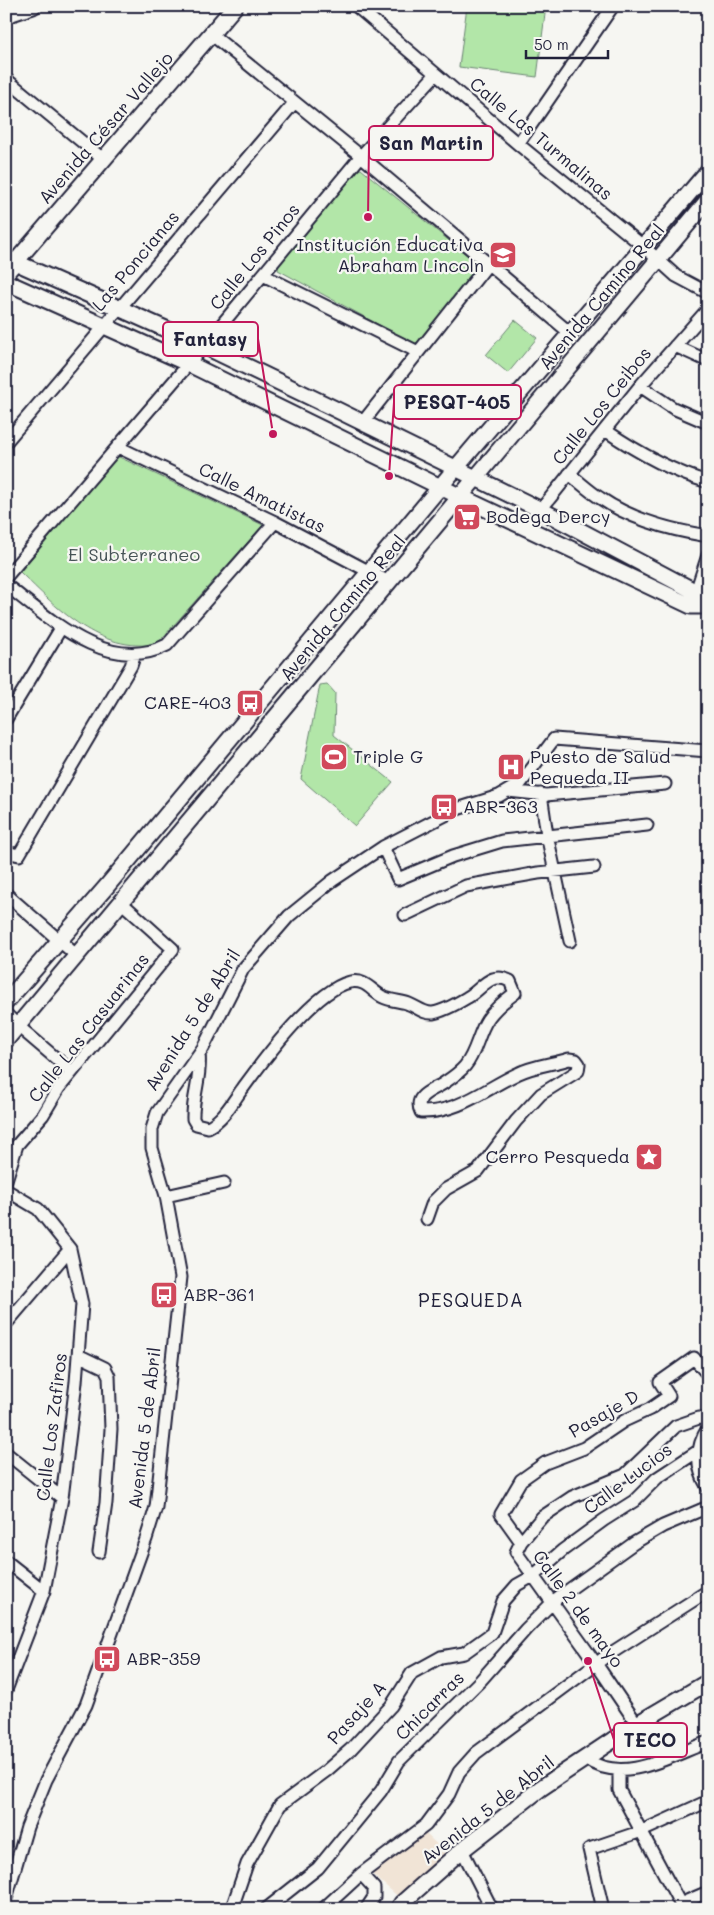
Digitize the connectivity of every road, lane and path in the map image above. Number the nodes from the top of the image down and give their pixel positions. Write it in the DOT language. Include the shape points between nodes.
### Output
graph roads {
  1 [pos="33,6"];
  2 [pos="235,6"];
  3 [pos="356,6"];
  4 [pos="613,6"];
  5 [pos="6,15"];
  6 [pos="211,34"];
  7 [pos="436,74"];
  8 [pos="6,79"];
  9 [pos="294,103"];
  10 [pos="518,144"];
  11 [pos="360,156"];
  12 [pos="104,160"];
  13 [pos="708,171"];
  14 [pos="708,200"];
  15 [pos="643,246"];
  16 [pos="658,259"];
  17 [pos="488,264"];
  18 [pos="9,265"];
  19 [pos="263,275"];
  20 [pos="6,282"];
  21 [pos="708,293"];
  22 [pos="119,308"];
  23 [pos="708,308"];
  24 [pos="104,326"];
  25 [pos="570,334"];
  26 [pos="204,346"];
  27 [pos="675,346"];
  28 [pos="418,352"];
  29 [pos="708,361"];
  30 [pos="189,364"];
  31 [pos="640,386"];
  32 [pos="333,408"];
  33 [pos="363,422"];
  34 [pos="708,423"];
  35 [pos="322,429"];
  36 [pos="605,430"];
  37 [pos="6,442"];
  38 [pos="118,447"];
  39 [pos="455,469"];
  40 [pos="570,474"];
  41 [pos="476,479"];
  42 [pos="708,482"];
  43 [pos="440,487"];
  44 [pos="460,497"];
  45 [pos="541,510"];
  46 [pos="275,522"];
  47 [pos="526,528"];
  48 [pos="708,536"];
  49 [pos="708,555"];
  50 [pos="371,572"];
  51 [pos="6,577"];
  52 [pos="389,582"];
  53 [pos="6,585"];
  54 [pos="698,596"];
  55 [pos="708,606"];
  56 [pos="61,628"];
  57 [pos="135,654"];
  58 [pos="6,719"];
  59 [pos="708,751"];
  60 [pos="666,784"];
  61 [pos="508,791"];
  62 [pos="540,794"];
  63 [pos="648,825"];
  64 [pos="547,835"];
  65 [pos="383,847"];
  66 [pos="6,852"];
  67 [pos="594,867"];
  68 [pos="554,872"];
  69 [pos="6,894"];
  70 [pos="122,903"];
  71 [pos="405,915"];
  72 [pos="60,941"];
  73 [pos="570,941"];
  74 [pos="77,956"];
  75 [pos="6,1002"];
  76 [pos="6,1014"];
  77 [pos="18,1026"];
  78 [pos="6,1040"];
  79 [pos="198,1054"];
  80 [pos="72,1072"];
  81 [pos="6,1180"];
  82 [pos="224,1183"];
  83 [pos="6,1190"];
  84 [pos="166,1196"];
  85 [pos="427,1219"];
  86 [pos="70,1249"];
  87 [pos="6,1324"];
  88 [pos="78,1355"];
  89 [pos="708,1374"];
  90 [pos="708,1419"];
  91 [pos="708,1428"];
  92 [pos="698,1451"];
  93 [pos="6,1453"];
  94 [pos="708,1488"];
  95 [pos="62,1498"];
  96 [pos="708,1507"];
  97 [pos="501,1514"];
  98 [pos="521,1542"];
  99 [pos="99,1552"];
  100 [pos="6,1561"];
  101 [pos="533,1576"];
  102 [pos="708,1591"];
  103 [pos="44,1592"];
  104 [pos="552,1602"];
  105 [pos="597,1665"];
  106 [pos="708,1682"];
  107 [pos="8,1683"];
  108 [pos="637,1724"];
  109 [pos="708,1742"];
  110 [pos="586,1759"];
  111 [pos="619,1770"];
  112 [pos="708,1801"];
  113 [pos="642,1831"];
  114 [pos="462,1850"];
  115 [pos="360,1874"];
  116 [pos="708,1892"];
  117 [pos="6,1900"];
  118 [pos="682,1906"];
  119 [pos="231,1907"];
  120 [pos="266,1909"];
  121 [pos="323,1909"];
  122 [pos="366,1909"];
  123 [pos="398,1909"];
  124 [pos="492,1909"];
  125 [pos="603,1909"];
  1 -- 5 [label="street"];
  2 -- 6 [label="street, Avenida César Vallejo"];
  3 -- 7 [label="street, Calle Las Turmalinas"];
  4 -- 10 [label="street"];
  6 -- 9 [label="street"];
  6 -- 12 [label="street, Avenida César Vallejo"];
  7 -- 10 [label="street, Calle Las Turmalinas"];
  7 -- 11 [label="street, Calle Los Pinos"];
  8 -- 12 [label="street"];
  9 -- 11 [label="street"];
  9 -- 22 [label="street, Las Poncianas"];
  10 -- 15 [label="street, Calle Las Turmalinas"];
  11 -- 17 [label="street"];
  11 -- 19 [label="street, Calle Los Pinos"];
  12 -- 18 [label="street, Avenida César Vallejo"];
  13 -- 15 [label="street, Avenida Camino Real"];
  14 -- 16 [label="street, Avenida Camino Real"];
  15 -- 16 [label="street, Calle Las Turmalinas"];
  15 -- 25 [label="street, Avenida Camino Real"];
  16 -- 21 [label="street, Calle Las Turmalinas" via="676,276"];
  16 -- 41 [label="street, Avenida Camino Real"];
  17 -- 25 [label="street"];
  17 -- 28 [label="street"];
  18 -- 22 [label="street"];
  19 -- 26 [label="street, Calle Los Pinos"];
  19 -- 28 [label="street"];
  20 -- 24 [label="street"];
  22 -- 24 [label="street, Las Poncianas"];
  22 -- 26 [label="street"];
  23 -- 27 [label="street, Calle Los Ceibos"];
  24 -- 30 [label="street"];
  24 -- 37 [label="street, Las Poncianas"];
  25 -- 39 [label="street, Avenida Camino Real"];
  26 -- 30 [label="street, Calle Los Pinos"];
  26 -- 32 [label="street"];
  27 -- 29 [label="street"];
  27 -- 31 [label="street, Calle Los Ceibos"];
  28 -- 33 [label="street"];
  30 -- 35 [label="street"];
  30 -- 38 [label="street, Calle Los Pinos"];
  31 -- 34 [label="street" via="673,408"];
  31 -- 36 [label="street, Calle Los Ceibos"];
  32 -- 33 [label="street"];
  32 -- 35 [label="street"];
  33 -- 39 [label="street"];
  35 -- 43 [label="street"];
  36 -- 40 [label="street, Calle Los Ceibos"];
  36 -- 42 [label="street" via="664,466"];
  38 -- 46 [label="street, Calle Amatistas"];
  38 -- 51 [label="street, Calle Los Pinos"];
  39 -- 41 [label="street"];
  39 -- 43 [label="street, Avenida Camino Real"];
  40 -- 45 [label="street, Calle Los Ceibos"];
  40 -- 48 [label="street" via="601,498 636,517 674,530"];
  41 -- 44 [label="street, Avenida Camino Real"];
  41 -- 45 [label="street"];
  43 -- 44 [label="street"];
  43 -- 50 [label="street, Avenida Camino Real"];
  44 -- 47 [label="street"];
  44 -- 52 [label="street, Avenida Camino Real"];
  45 -- 47 [label="street, Calle Los Ceibos"];
  45 -- 54 [label="street"];
  46 -- 50 [label="street, Calle Amatistas"];
  46 -- 57 [label="street" via="167,645 153,652"];
  47 -- 54 [label="street"];
  49 -- 54 [label="street"];
  50 -- 52 [label="street, Calle Amatistas"];
  50 -- 72 [label="street, Avenida Camino Real"];
  52 -- 70 [label="street, Avenida Camino Real"];
  53 -- 56 [label="street"];
  54 -- 55 [label="street"];
  56 -- 57 [label="street" via="104,648"];
  56 -- 58 [label="street"];
  57 -- 66 [label="street" via="131,666 19,855"];
  59 -- 61 [label="street, Avenida 5 de Abril" via="554,739 521,783"];
  60 -- 62 [label="street"];
  61 -- 62 [label="street"];
  61 -- 65 [label="street, Avenida 5 de Abril" via="457,809"];
  62 -- 64 [label="street"];
  63 -- 64 [label="street"];
  64 -- 65 [label="street" via="502,841 398,878"];
  64 -- 68 [label="street"];
  65 -- 79 [label="street, Avenida 5 de Abril" via="332,881 289,916 243,969"];
  67 -- 68 [label="street"];
  68 -- 71 [label="street" via="466,886"];
  68 -- 73 [label="street"];
  69 -- 72 [label="street"];
  70 -- 74 [label="street, Avenida Camino Real"];
  70 -- 80 [label="street, Calle Las Casuarinas" via="173,949"];
  72 -- 74 [label="street"];
  72 -- 75 [label="street, Avenida Camino Real"];
  74 -- 77 [label="street, Avenida Camino Real"];
  76 -- 77 [label="street"];
  77 -- 78 [label="street, Avenida Camino Real"];
  77 -- 80 [label="street"];
  79 -- 84 [label="street, Avenida 5 de Abril" via="157,1113 152,1129 152,1148"];
  79 -- 85 [label="street" via="200,1066 193,1120 208,1127 225,1112 266,1056 313,1005 333,990 350,982 365,983 384,997 433,1013 469,997 494,978 503,977 510,981 515,993 500,1004 486,1021 465,1066 423,1094 418,1106 421,1112 434,1113 460,1104 518,1073 570,1059 579,1064 578,1071 541,1094 478,1171 446,1189 433,1202"];
  80 -- 81 [label="street, Calle Las Casuarinas" via="43,1116 16,1145"];
  82 -- 84 [label="street"];
  83 -- 86 [label="street, Calle Los Zafiros" via="38,1209"];
  84 -- 117 [label="street, Avenida 5 de Abril" via="181,1277 156,1507 86,1704 46,1780 27,1827"];
  86 -- 87 [label="street"];
  86 -- 88 [label="street, Calle Los Zafiros" via="82,1304"];
  88 -- 95 [label="street, Calle Los Zafiros"];
  88 -- 99 [label="street" via="105,1368 109,1376 110,1439"];
  89 -- 97 [label="street, Pasaje D" via="694,1358 660,1382 669,1396 584,1448 545,1463 521,1480"];
  90 -- 98 [label="street" via="699,1418 676,1426 625,1475 572,1496 542,1517"];
  91 -- 92 [label="street"];
  92 -- 94 [label="street" via="701,1477"];
  92 -- 101 [label="street, Calle Lucios" via="657,1478 634,1501 604,1520"];
  93 -- 95 [label="street"];
  95 -- 103 [label="street, Calle Los Zafiros"];
  96 -- 104 [label="street, Chicarras" via="663,1526 634,1543"];
  97 -- 98 [label="street, Calle 2 de mayo"];
  98 -- 101 [label="street, Calle 2 de mayo" via="516,1552"];
  100 -- 103 [label="street"];
  101 -- 104 [label="street, Calle 2 de mayo"];
  101 -- 119 [label="street, Pasaje A" via="517,1585 503,1601 492,1633 464,1653 441,1657 412,1673 391,1706 350,1750 280,1806 248,1864"];
  102 -- 105 [label="street"];
  103 -- 107 [label="street, Calle Los Zafiros"];
  104 -- 105 [label="street, Calle 2 de mayo"];
  104 -- 120 [label="street, Chicarras" via="481,1680 399,1761 381,1791 318,1868"];
  105 -- 108 [label="street, Calle 2 de mayo"];
  105 -- 115 [label="street" via="476,1753 426,1825"];
  106 -- 108 [label="street, Avenida 5 de Abril"];
  108 -- 110 [label="street, Avenida 5 de Abril"];
  109 -- 111 [label="street" via="648,1766"];
  110 -- 111 [label="street" via="596,1766"];
  110 -- 114 [label="street, Avenida 5 de Abril" via="540,1788"];
  111 -- 113 [label="street" via="619,1790"];
  112 -- 113 [label="street"];
  113 -- 118 [label="street"];
  113 -- 125 [label="street" via="589,1849"];
  114 -- 123 [label="street, Avenida 5 de Abril"];
  114 -- 124 [label="street"];
  115 -- 121 [label="street"];
  115 -- 122 [label="street" via="374,1888 374,1898"];
  116 -- 118 [label="street"];
}
